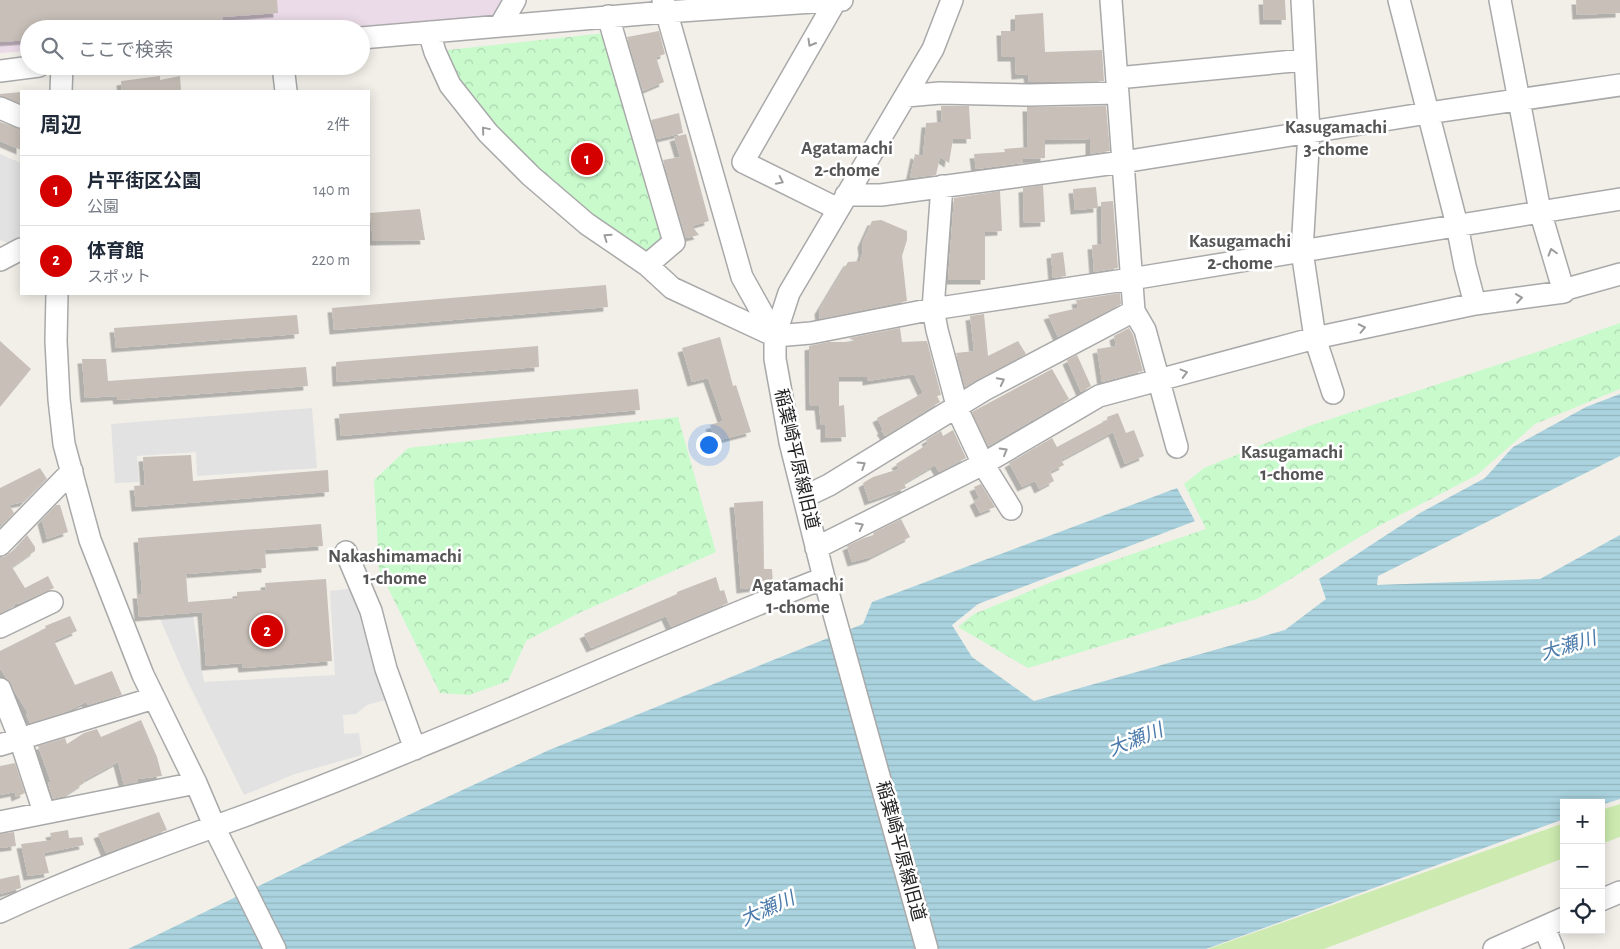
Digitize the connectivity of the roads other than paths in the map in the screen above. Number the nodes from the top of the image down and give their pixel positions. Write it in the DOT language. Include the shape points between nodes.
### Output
graph roads {
  1 [pos="514,0"];
  2 [pos="836,0"];
  3 [pos="842,0"];
  4 [pos="952,0"];
  5 [pos="1111,0"];
  6 [pos="1302,0"];
  7 [pos="1399,0"];
  8 [pos="1500,0"];
  9 [pos="665,6"];
  10 [pos="608,16"];
  11 [pos="500,26"];
  12 [pos="429,32"];
  13 [pos="370,37"];
  14 [pos="1304,60"];
  15 [pos="20,68"];
  16 [pos="0,71"];
  17 [pos="62,75"];
  18 [pos="284,75"];
  19 [pos="1117,85"];
  20 [pos="1620,86"];
  21 [pos="61,90"];
  22 [pos="286,90"];
  23 [pos="906,96"];
  24 [pos="1518,100"];
  25 [pos="0,108"];
  26 [pos="1428,113"];
  27 [pos="20,117"];
  28 [pos="1308,132"];
  29 [pos="1123,162"];
  30 [pos="749,165"];
  31 [pos="714,177"];
  32 [pos="942,186"];
  33 [pos="1620,199"];
  34 [pos="842,202"];
  35 [pos="1540,211"];
  36 [pos="1457,225"];
  37 [pos="20,250"];
  38 [pos="1302,251"];
  39 [pos="0,260"];
  40 [pos="647,265"];
  41 [pos="1620,274"];
  42 [pos="1131,279"];
  43 [pos="1563,290"];
  44 [pos="57,295"];
  45 [pos="1475,304"];
  46 [pos="933,309"];
  47 [pos="1134,311"];
  48 [pos="775,336"];
  49 [pos="1315,338"];
  50 [pos="1159,380"];
  51 [pos="1333,394"];
  52 [pos="957,406"];
  53 [pos="1177,447"];
  54 [pos="983,464"];
  55 [pos="72,470"];
  56 [pos="804,497"];
  57 [pos="1011,509"];
  58 [pos="0,545"];
  59 [pos="816,548"];
  60 [pos="346,552"];
  61 [pos="824,578"];
  62 [pos="52,602"];
  63 [pos="0,627"];
  64 [pos="0,689"];
  65 [pos="154,698"];
  66 [pos="20,739"];
  67 [pos="0,745"];
  68 [pos="415,749"];
  69 [pos="196,783"];
  70 [pos="44,812"];
  71 [pos="0,822"];
  72 [pos="218,831"];
  73 [pos="1620,892"];
  74 [pos="1605,898"];
  75 [pos="0,912"];
  76 [pos="1560,920"];
  77 [pos="1544,927"];
  78 [pos="275,949"];
  79 [pos="928,949"];
  80 [pos="1494,949"];
  81 [pos="1554,949"];
  1 -- 11 [label="street"];
  2 -- 3 [label="street"];
  2 -- 9 [label="street"];
  2 -- 30 [label="street, one-way" via="743,162"];
  4 -- 23 [label="street, 稲葉崎平原線旧道" via="933,49"];
  5 -- 19 [label="street"];
  6 -- 14 [label="street"];
  7 -- 26 [label="street"];
  8 -- 24 [label="street"];
  9 -- 10 [label="street"];
  9 -- 31 [label="street"];
  10 -- 11 [label="street"];
  10 -- 40 [label="street" via="674,242"];
  11 -- 12 [label="street"];
  12 -- 13 [label="street"];
  40 -- 12 [label="street, one-way" via="587,224 531,176 488,133 450,85"];
  14 -- 19 [label="street"];
  14 -- 28 [label="street"];
  15 -- 16 [label="street"];
  17 -- 21 [label="street"];
  18 -- 22 [label="street"];
  19 -- 23 [label="street" via="1029,95 940,93"];
  19 -- 29 [label="street"];
  20 -- 24 [label="street"];
  23 -- 34 [label="street, 稲葉崎平原線旧道"];
  24 -- 26 [label="street"];
  24 -- 35 [label="street"];
  25 -- 27 [label="street"];
  26 -- 28 [label="street"];
  26 -- 36 [label="street"];
  28 -- 29 [label="street"];
  28 -- 38 [label="street"];
  29 -- 32 [label="street"];
  29 -- 42 [label="street"];
  30 -- 31 [label="street"];
  30 -- 34 [label="street, one-way"];
  31 -- 48 [label="street" via="742,277"];
  32 -- 34 [label="street"];
  32 -- 46 [label="street"];
  33 -- 35 [label="street"];
  34 -- 48 [label="street, 稲葉崎平原線旧道" via="789,293"];
  35 -- 36 [label="street"];
  43 -- 35 [label="street, one-way"];
  36 -- 38 [label="street"];
  36 -- 45 [label="street"];
  37 -- 39 [label="street"];
  38 -- 42 [label="street"];
  38 -- 49 [label="street"];
  40 -- 48 [label="street" via="672,288"];
  41 -- 43 [label="street"];
  42 -- 46 [label="street"];
  42 -- 47 [label="street"];
  45 -- 43 [label="street, one-way"];
  44 -- 55 [label="street" via="59,399 64,444"];
  49 -- 45 [label="street, one-way"];
  46 -- 48 [label="street" via="811,333"];
  46 -- 52 [label="street"];
  47 -- 50 [label="street" via="1146,330"];
  52 -- 47 [label="street, one-way"];
  48 -- 56 [label="street, 稲葉崎平原線旧道" via="777,368 790,442"];
  50 -- 49 [label="street, one-way"];
  49 -- 51 [label="street"];
  50 -- 53 [label="street"];
  54 -- 50 [label="street, one-way" via="1099,396"];
  52 -- 54 [label="street"];
  56 -- 52 [label="street, one-way"];
  54 -- 57 [label="street"];
  59 -- 54 [label="street, one-way"];
  55 -- 58 [label="street"];
  55 -- 65 [label="street" via="90,540"];
  56 -- 59 [label="street, 稲葉崎平原線旧道"];
  59 -- 61 [label="street, 稲葉崎平原線旧道"];
  60 -- 68 [label="street" via="371,611 386,669"];
  61 -- 68 [label="street"];
  61 -- 79 [label="street, 稲葉崎平原線旧道"];
  62 -- 63 [label="street"];
  64 -- 66 [label="street"];
  65 -- 66 [label="street"];
  65 -- 69 [label="street"];
  66 -- 67 [label="street"];
  66 -- 70 [label="street"];
  68 -- 72 [label="street"];
  69 -- 70 [label="street"];
  69 -- 72 [label="street"];
  70 -- 71 [label="street"];
  72 -- 75 [label="street" via="169,842"];
  72 -- 78 [label="street"];
  73 -- 74 [label="street"];
  76 -- 77 [label="street"];
  77 -- 80 [label="street"];
  77 -- 81 [label="street"];
}
